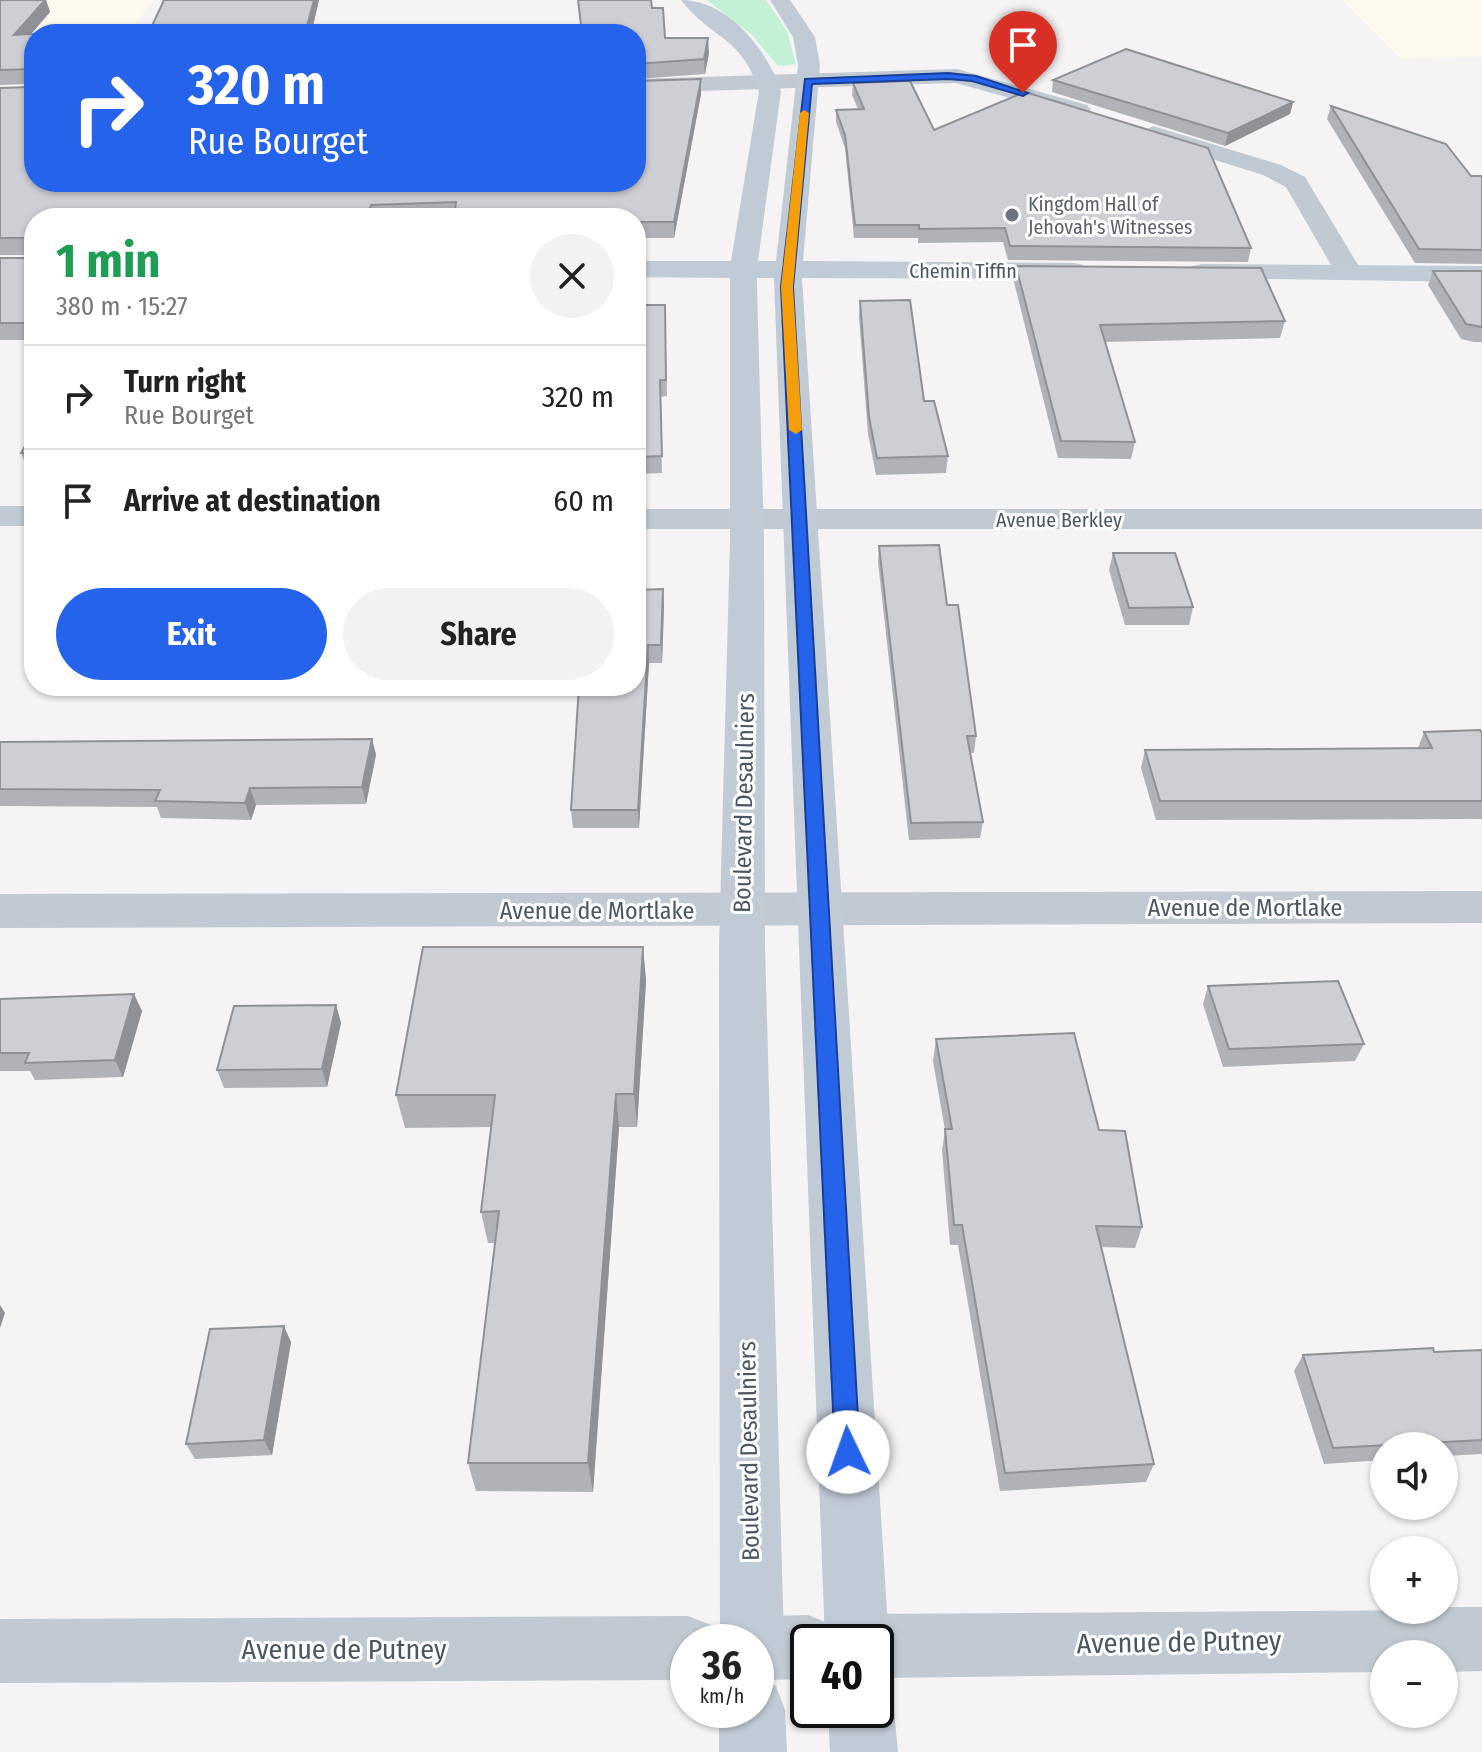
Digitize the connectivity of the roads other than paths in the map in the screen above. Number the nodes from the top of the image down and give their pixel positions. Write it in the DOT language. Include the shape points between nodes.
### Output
graph roads {
  1 [pos="691,0"];
  2 [pos="780,0"];
  3 [pos="808,81"];
  4 [pos="769,83"];
  5 [pos="646,86"];
  6 [pos="646,269"];
  7 [pos="766,270"];
  8 [pos="1101,272"];
  9 [pos="1176,272"];
  10 [pos="1349,273"];
  11 [pos="1482,274"];
  12 [pos="0,516"];
  13 [pos="24,516"];
  14 [pos="646,519"];
  15 [pos="1482,519"];
  16 [pos="747,520"];
  17 [pos="801,520"];
  18 [pos="1482,907"];
  19 [pos="742,910"];
  20 [pos="0,911"];
  21 [pos="820,911"];
  22 [pos="752,1624"];
  23 [pos="856,1624"];
  24 [pos="1482,1639"];
  25 [pos="894,1646"];
  26 [pos="670,1648"];
  27 [pos="0,1651"];
  28 [pos="752,1728"];
  29 [pos="862,1728"];
  30 [pos="753,1752"];
  31 [pos="864,1752"];
  1 -- 4 [label="street" via="749,47"];
  2 -- 3 [label="street, Boulevard Desaulniers" via="807,46"];
  3 -- 4 [label="street"];
  3 -- 7 [label="street, Boulevard Desaulniers"];
  3 -- 10 [label="street" via="965,77 1290,178 1303,190"];
  4 -- 5 [label="street"];
  4 -- 7 [label="street, Boulevard Desaulniers"];
  6 -- 7 [label="street, Chemin Tiffin"];
  7 -- 8 [label="street, Chemin Tiffin"];
  7 -- 16 [label="street, Boulevard Desaulniers"];
  7 -- 17 [label="street, Boulevard Desaulniers"];
  9 -- 10 [label="street"];
  10 -- 11 [label="street"];
  12 -- 13 [label="street"];
  14 -- 16 [label="street, Avenue Berkley"];
  15 -- 17 [label="street, Avenue Berkley"];
  16 -- 17 [label="street, Avenue Berkley"];
  16 -- 19 [label="street, Boulevard Desaulniers"];
  17 -- 21 [label="street, Boulevard Desaulniers"];
  18 -- 21 [label="street, Avenue de Mortlake"];
  19 -- 20 [label="street, Avenue de Mortlake"];
  19 -- 21 [label="street, Avenue de Mortlake"];
  19 -- 22 [label="street, Boulevard Desaulniers"];
  21 -- 23 [label="street, Boulevard Desaulniers"];
  24 -- 25 [label="street, Avenue de Putney"];
  26 -- 27 [label="street, Avenue de Putney"];
  28 -- 30 [label="street"];
  29 -- 31 [label="street"];
}
